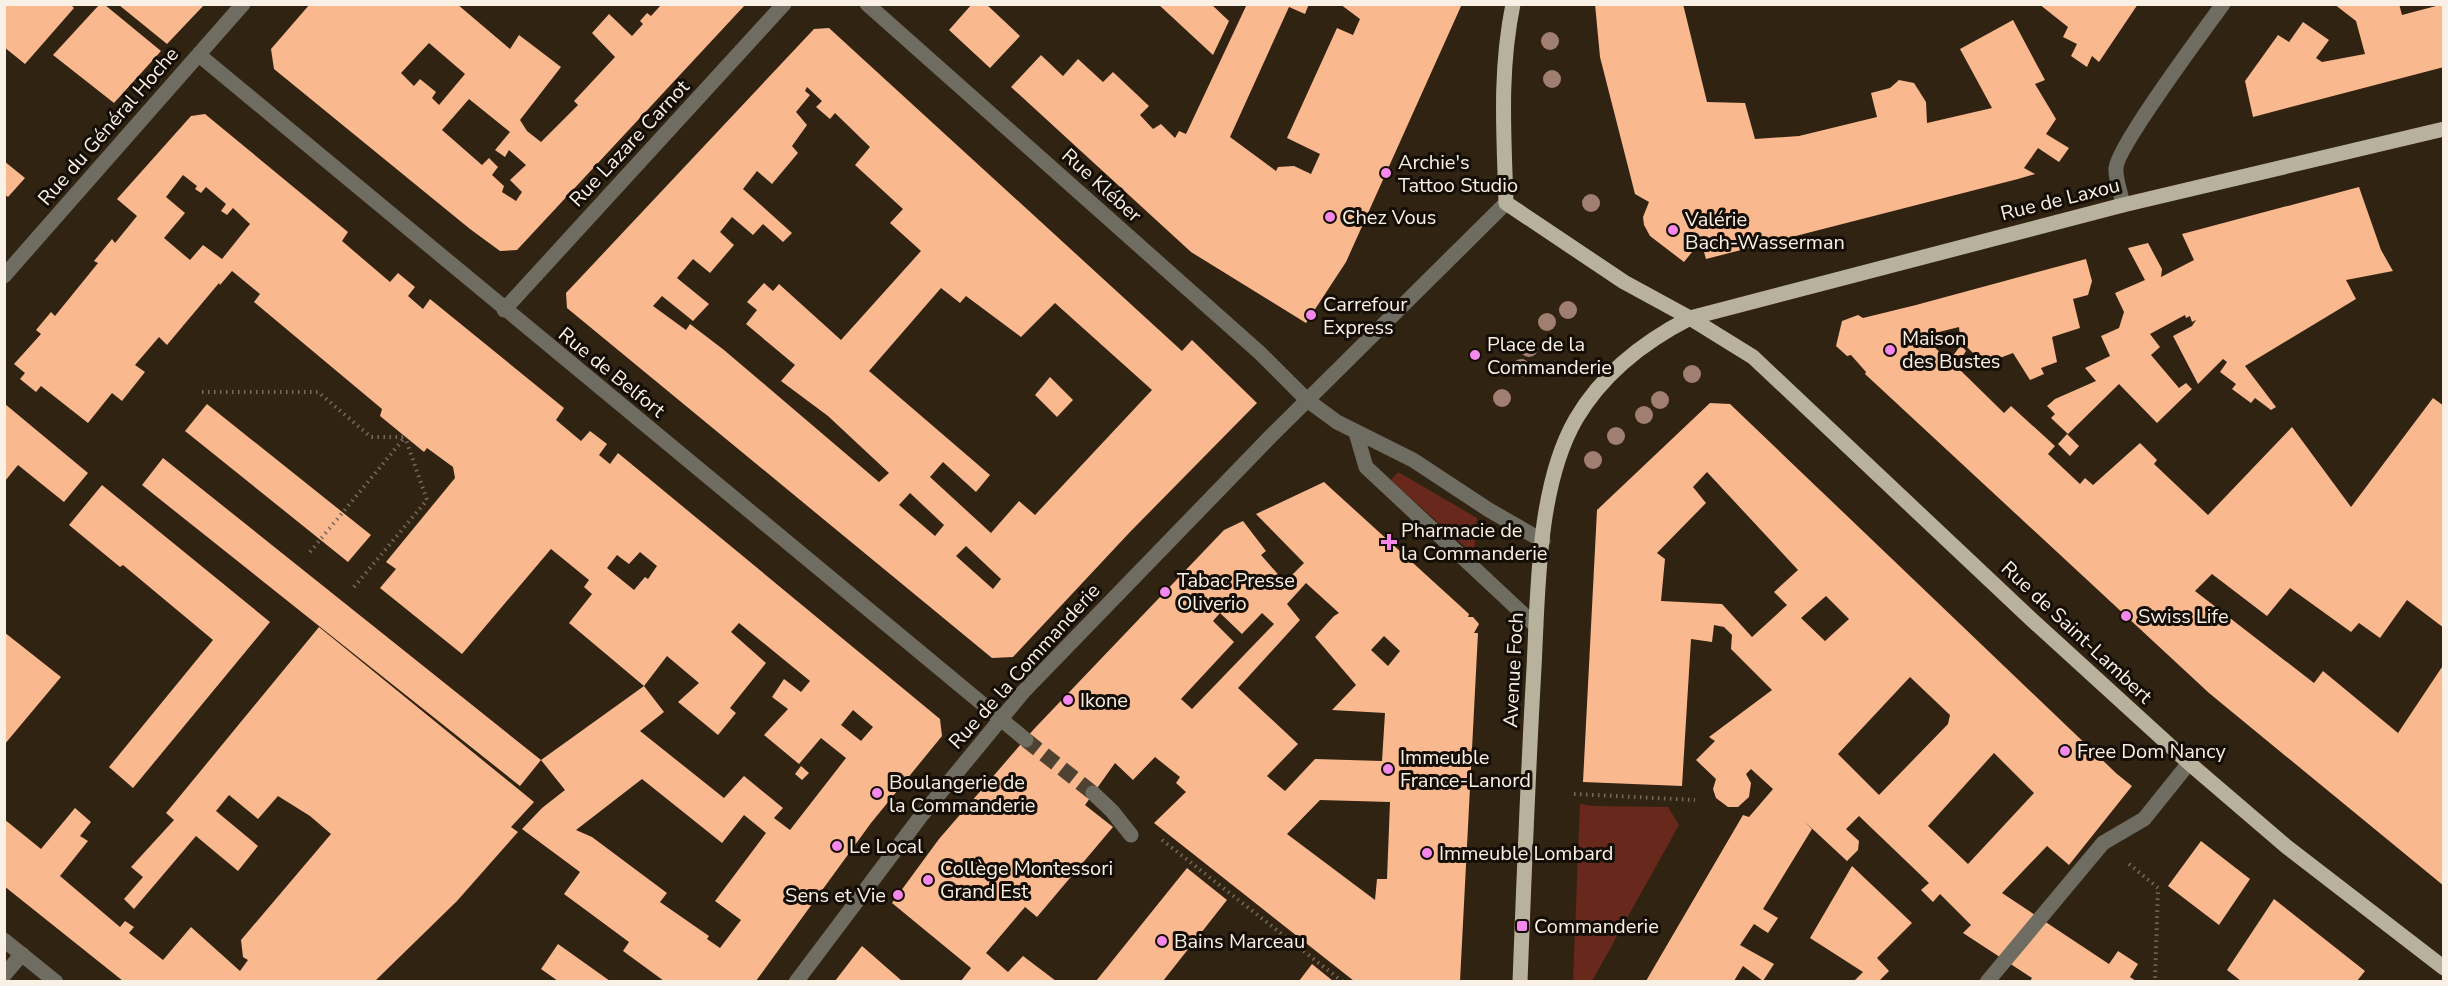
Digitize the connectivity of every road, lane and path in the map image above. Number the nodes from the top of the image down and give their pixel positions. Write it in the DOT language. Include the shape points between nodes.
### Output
graph roads {
  1 [pos="243,4"];
  2 [pos="784,4"];
  3 [pos="867,4"];
  4 [pos="1513,4"];
  5 [pos="2223,4"];
  6 [pos="199,55"];
  7 [pos="2444,129"];
  8 [pos="1506,203"];
  9 [pos="2123,205"];
  10 [pos="4,276"];
  11 [pos="504,310"];
  12 [pos="1690,318"];
  13 [pos="202,392"];
  14 [pos="1307,400"];
  15 [pos="1356,433"];
  16 [pos="405,437"];
  17 [pos="1543,541"];
  18 [pos="310,552"];
  19 [pos="354,587"];
  20 [pos="1536,626"];
  21 [pos="1000,718"];
  22 [pos="1026,740"];
  23 [pos="2188,763"];
  24 [pos="1093,794"];
  25 [pos="1574,794"];
  26 [pos="1695,800"];
  27 [pos="1131,835"];
  28 [pos="2103,843"];
  29 [pos="4,940"];
  30 [pos="22,954"];
  31 [pos="2444,968"];
  32 [pos="4,975"];
  33 [pos="2155,979"];
  34 [pos="56,981"];
  35 [pos="796,981"];
  36 [pos="1343,981"];
  37 [pos="1520,981"];
  38 [pos="1987,981"];
  1 -- 6 [label="street, Rue du Général Hoche"];
  2 -- 11 [label="street, Rue Lazare Carnot"];
  3 -- 14 [label="street, Rue Kléber" via="1260,353"];
  4 -- 8 [label="main road" via="1502,95"];
  5 -- 9 [label="street" via="2121,154 2115,167"];
  6 -- 10 [label="street, Rue du Général Hoche"];
  6 -- 11 [label="street, Rue de Belfort"];
  7 -- 9 [label="main road, Rue de Laxou"];
  8 -- 12 [label="main road" via="1624,282"];
  8 -- 14 [label="street"];
  9 -- 12 [label="main road, Rue de Laxou"];
  11 -- 21 [label="street, Rue de Belfort"];
  12 -- 17 [label="main road" via="1657,335 1624,360 1575,420 1555,467"];
  12 -- 23 [label="main road, Rue de Saint-Lambert" via="1753,357"];
  13 -- 16 [label="path" via="318,392 370,437"];
  14 -- 15 [label="street"];
  14 -- 21 [label="street, Rue de la Commanderie"];
  15 -- 17 [label="street" via="1413,460"];
  15 -- 20 [label="street" via="1366,467"];
  16 -- 18 [label="path"];
  16 -- 19 [label="path" via="427,500"];
  17 -- 20 [label="main road, Avenue Foch"];
  20 -- 37 [label="main road, Avenue Foch"];
  21 -- 22 [label="street, Rue de Belfort"];
  21 -- 35 [label="street, Rue de la Commanderie"];
  23 -- 28 [label="street" via="2144,819"];
  23 -- 31 [label="main road, Rue de Saint-Lambert" via="2287,847"];
  24 -- 27 [label="street"];
  25 -- 26 [label="path"];
  27 -- 36 [label="path" via="1146,828"];
  28 -- 33 [label="path" via="2158,888"];
  28 -- 38 [label="street"];
  29 -- 30 [label="street"];
  30 -- 32 [label="street"];
  30 -- 34 [label="street"];
}
